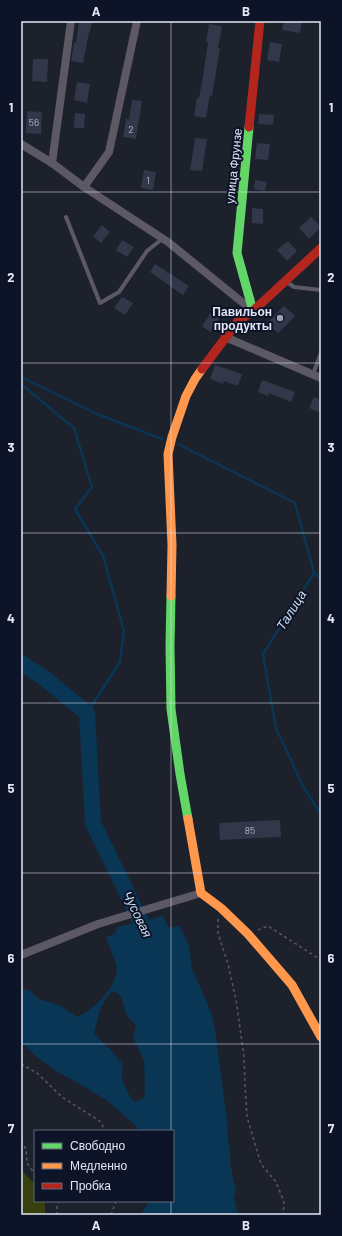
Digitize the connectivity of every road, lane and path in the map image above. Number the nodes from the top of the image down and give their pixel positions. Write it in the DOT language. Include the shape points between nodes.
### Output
graph roads {
  1 [pos="71,21"];
  2 [pos="137,21"];
  3 [pos="260,21"];
  4 [pos="21,144"];
  5 [pos="52,163"];
  6 [pos="84,186"];
  7 [pos="66,216"];
  8 [pos="162,238"];
  9 [pos="321,248"];
  10 [pos="285,281"];
  11 [pos="321,290"];
  12 [pos="253,311"];
  13 [pos="225,337"];
  14 [pos="321,353"];
  15 [pos="313,374"];
  16 [pos="321,378"];
  17 [pos="201,893"];
  18 [pos="221,908"];
  19 [pos="248,934"];
  20 [pos="21,955"];
  21 [pos="321,960"];
  22 [pos="321,1037"];
  23 [pos="21,1064"];
  24 [pos="105,1130"];
  25 [pos="21,1141"];
  26 [pos="34,1171"];
  27 [pos="59,1202"];
  28 [pos="116,1202"];
  29 [pos="57,1215"];
  30 [pos="111,1215"];
  31 [pos="283,1215"];
  1 -- 5 [label="street"];
  2 -- 6 [label="street" via="109,152"];
  3 -- 12 [label="street, улица Фрунзе" via="237,253"];
  4 -- 5 [label="street"];
  5 -- 6 [label="street"];
  6 -- 8 [label="street"];
  7 -- 8 [label="lane" via="100,303 119,292 147,251"];
  8 -- 12 [label="street"];
  9 -- 10 [label="street"];
  10 -- 11 [label="lane" via="294,287"];
  10 -- 12 [label="street"];
  12 -- 13 [label="street" via="238,321"];
  13 -- 15 [label="street"];
  13 -- 17 [label="street" via="194,379 168,454 172,545 171,709"];
  14 -- 15 [label="lane"];
  15 -- 16 [label="street"];
  17 -- 18 [label="street"];
  17 -- 20 [label="street" via="98,924"];
  18 -- 19 [label="street"];
  18 -- 31 [label="path" via="217,922 218,933 236,1000 244,1056 247,1116 261,1164 276,1182 284,1202"];
  19 -- 21 [label="path" via="268,926"];
  19 -- 22 [label="street" via="292,985"];
  23 -- 24 [label="path" via="37,1073 62,1097 101,1122"];
  25 -- 26 [label="path" via="26,1150 27,1163"];
  27 -- 29 [label="path"];
  28 -- 30 [label="path"];
}
